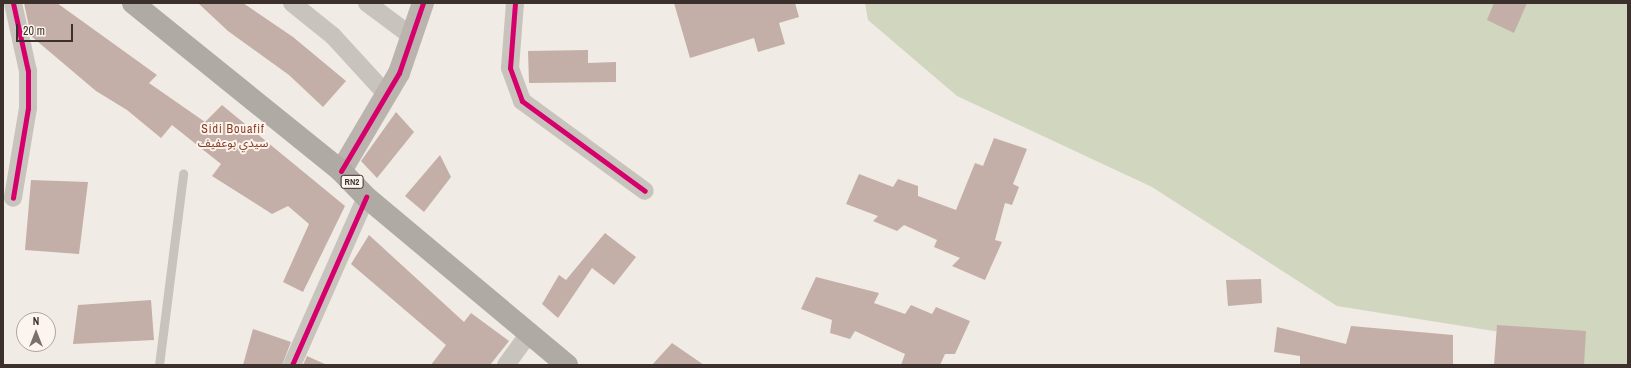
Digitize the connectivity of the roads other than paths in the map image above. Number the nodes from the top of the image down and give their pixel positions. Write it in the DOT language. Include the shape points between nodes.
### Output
graph roads {
  1 [pos="13,3"];
  2 [pos="133,3"];
  3 [pos="292,3"];
  4 [pos="367,3"];
  5 [pos="423,3"];
  6 [pos="515,3"];
  7 [pos="410,35"];
  8 [pos="387,95"];
  9 [pos="341,171"];
  10 [pos="183,174"];
  11 [pos="645,191"];
  12 [pos="366,197"];
  13 [pos="13,198"];
  14 [pos="529,333"];
  15 [pos="159,365"];
  16 [pos="292,365"];
  17 [pos="506,365"];
  18 [pos="567,365"];
  1 -- 13 [label="street" via="28,71 28,108"];
  2 -- 9 [label="highway, RN2"];
  3 -- 8 [label="street" via="333,36"];
  4 -- 7 [label="street"];
  5 -- 7 [label="street"];
  6 -- 11 [label="street" via="510,68 522,101"];
  7 -- 8 [label="street" via="399,73"];
  8 -- 9 [label="street"];
  9 -- 12 [label="highway, RN2"];
  10 -- 15 [label="lane"];
  12 -- 14 [label="highway, RN2"];
  12 -- 16 [label="street"];
  14 -- 17 [label="street"];
  14 -- 18 [label="highway, RN2"];
}
